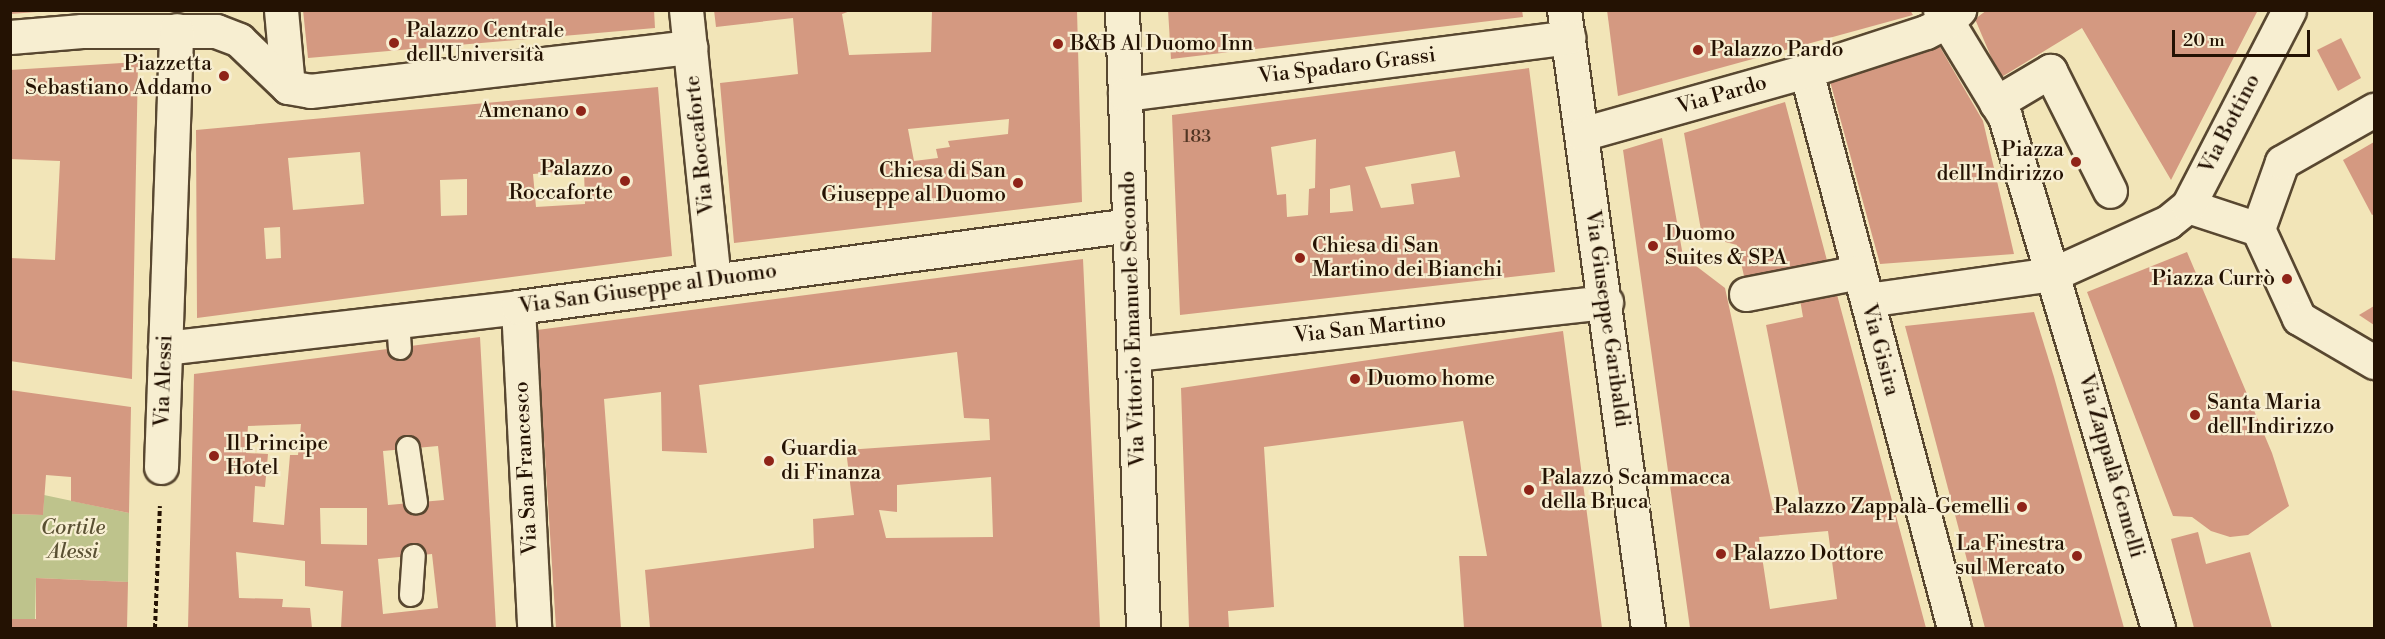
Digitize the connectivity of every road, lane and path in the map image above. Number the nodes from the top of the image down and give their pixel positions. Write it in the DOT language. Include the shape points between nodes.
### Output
graph roads {
  1 [pos="281,10"];
  2 [pos="686,10"];
  3 [pos="1122,10"];
  4 [pos="2289,10"];
  5 [pos="1949,14"];
  6 [pos="81,21"];
  7 [pos="1566,24"];
  8 [pos="176,30"];
  9 [pos="10,37"];
  10 [pos="690,47"];
  11 [pos="1806,71"];
  12 [pos="299,89"];
  13 [pos="1125,94"];
  14 [pos="1996,102"];
  15 [pos="2374,110"];
  16 [pos="1582,134"];
  17 [pos="2110,191"];
  18 [pos="2188,206"];
  19 [pos="1130,225"];
  20 [pos="2258,229"];
  21 [pos="714,279"];
  22 [pos="1863,286"];
  23 [pos="2047,286"];
  24 [pos="1746,294"];
  25 [pos="1606,302"];
  26 [pos="518,307"];
  27 [pos="165,348"];
  28 [pos="1135,354"];
  29 [pos="2374,362"];
  30 [pos="408,448"];
  31 [pos="161,466"];
  32 [pos="416,502"];
  33 [pos="414,556"];
  34 [pos="411,595"];
  35 [pos="155,628"];
  36 [pos="534,628"];
  37 [pos="1143,628"];
  38 [pos="1648,628"];
  39 [pos="1954,628"];
  40 [pos="2158,628"];
  1 -- 12 [label="street"];
  2 -- 10 [label="street, Via Roccaforte"];
  3 -- 13 [label="street, Via Vittorio Emanuele Secondo"];
  4 -- 18 [label="street, Via Bottino"];
  5 -- 11 [label="street, Via Pardo"];
  5 -- 14 [label="street, Via Zappalà Gemelli"];
  6 -- 8 [label="street"];
  6 -- 9 [label="street"];
  7 -- 13 [label="street, Via Spadaro Grassi"];
  7 -- 16 [label="street, Via Giuseppe Garibaldi"];
  8 -- 12 [label="street" via="216,31 239,40"];
  8 -- 27 [label="street, Via Alessi"];
  10 -- 12 [label="street"];
  10 -- 21 [label="street, Via Roccaforte"];
  11 -- 16 [label="street, Via Pardo"];
  11 -- 22 [label="street, Via Gisira"];
  13 -- 19 [label="street, Via Vittorio Emanuele Secondo"];
  14 -- 17 [label="street" via="2050,71"];
  14 -- 23 [label="street, Via Zappalà Gemelli" via="2005,117"];
  15 -- 20 [label="street" via="2282,162"];
  16 -- 25 [label="street, Via Giuseppe Garibaldi"];
  18 -- 20 [label="street"];
  18 -- 23 [label="street" via="2168,222"];
  19 -- 21 [label="street, Via San Giuseppe al Duomo"];
  19 -- 28 [label="street, Via Vittorio Emanuele Secondo"];
  20 -- 29 [label="street" via="2299,318"];
  21 -- 26 [label="street, Via San Giuseppe al Duomo"];
  22 -- 23 [label="street"];
  22 -- 24 [label="street"];
  22 -- 39 [label="street, Via Gisira"];
  23 -- 40 [label="street, Via Zappalà Gemelli"];
  25 -- 28 [label="street, Via San Martino"];
  25 -- 38 [label="street, Via Giuseppe Garibaldi"];
  26 -- 27 [label="street, Via San Giuseppe al Duomo" via="399,334"];
  26 -- 36 [label="street, Via San Francesco"];
  27 -- 31 [label="street, Via Alessi"];
  28 -- 37 [label="street, Via Vittorio Emanuele Secondo"];
  30 -- 32 [label="lane"];
  31 -- 35 [label="path"];
  33 -- 34 [label="lane"];
}
